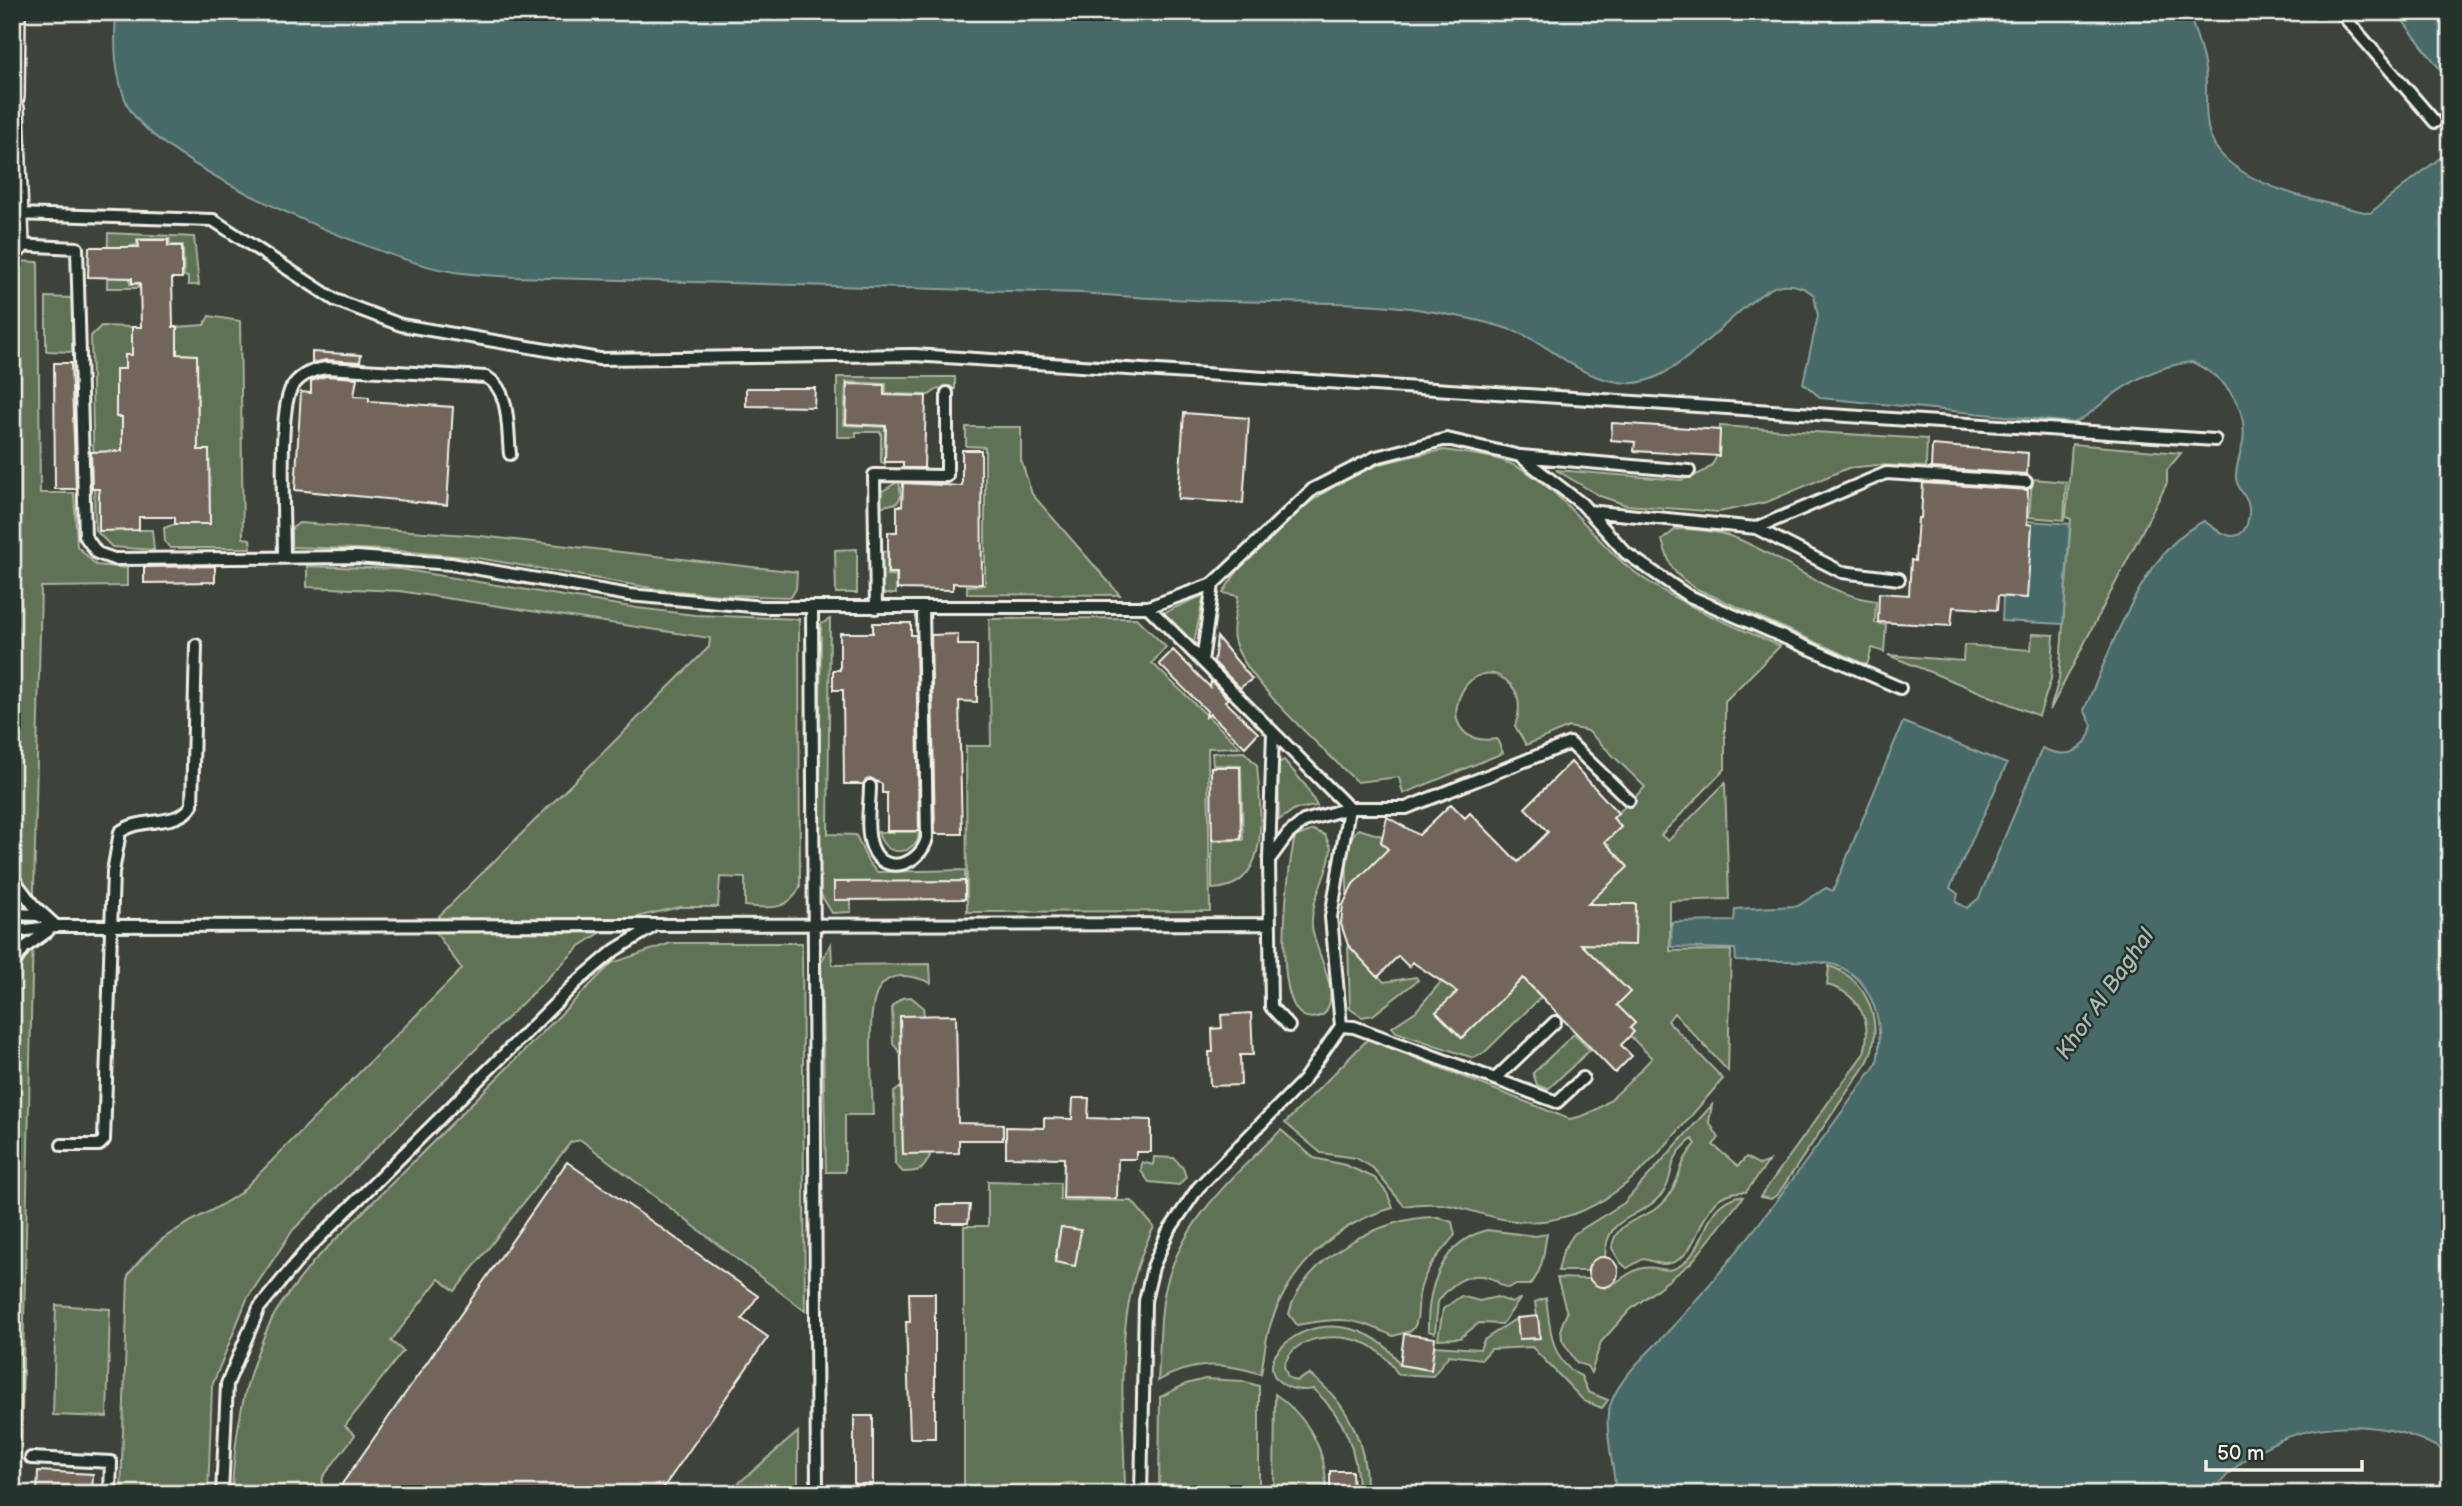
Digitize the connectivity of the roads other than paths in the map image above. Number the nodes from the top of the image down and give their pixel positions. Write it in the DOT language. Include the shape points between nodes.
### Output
graph roads {
  1 [pos="13,12"];
  2 [pos="2340,12"];
  3 [pos="12,96"];
  4 [pos="12,109"];
  5 [pos="2435,122"];
  6 [pos="14,214"];
  7 [pos="14,245"];
  8 [pos="947,393"];
  9 [pos="2215,440"];
  10 [pos="510,454"];
  11 [pos="1520,456"];
  12 [pos="1689,471"];
  13 [pos="2026,482"];
  14 [pos="1588,511"];
  15 [pos="1756,528"];
  16 [pos="284,557"];
  17 [pos="1899,579"];
  18 [pos="1213,584"];
  19 [pos="1148,607"];
  20 [pos="812,608"];
  21 [pos="876,608"];
  22 [pos="923,608"];
  23 [pos="196,645"];
  24 [pos="1202,661"];
  25 [pos="1900,688"];
  26 [pos="1273,732"];
  27 [pos="870,786"];
  28 [pos="1629,800"];
  29 [pos="1349,808"];
  30 [pos="1269,860"];
  31 [pos="12,877"];
  32 [pos="12,914"];
  33 [pos="814,923"];
  34 [pos="659,924"];
  35 [pos="1270,924"];
  36 [pos="56,926"];
  37 [pos="111,926"];
  38 [pos="12,932"];
  39 [pos="12,966"];
  40 [pos="1555,1022"];
  41 [pos="1289,1026"];
  42 [pos="1341,1026"];
  43 [pos="1583,1078"];
  44 [pos="1495,1079"];
  45 [pos="62,1145"];
  46 [pos="31,1458"];
  47 [pos="110,1494"];
  48 [pos="222,1494"];
  49 [pos="817,1494"];
  50 [pos="1141,1494"];
  1 -- 3 [label="street"];
  2 -- 5 [label="lane"];
  4 -- 6 [label="street"];
  6 -- 7 [label="street"];
  6 -- 9 [label="lane" via="213,220 335,300 401,325 599,359 914,355"];
  7 -- 16 [label="lane" via="77,248 85,536 97,553 114,559"];
  8 -- 21 [label="lane" via="947,476 874,475"];
  10 -- 16 [label="lane" via="503,397 497,385 485,377 326,368 309,372 295,383 285,408"];
  11 -- 12 [label="lane"];
  11 -- 14 [label="lane"];
  11 -- 18 [label="lane" via="1447,439 1376,457 1314,489"];
  13 -- 15 [label="lane" via="1886,473"];
  14 -- 15 [label="lane"];
  14 -- 25 [label="lane" via="1626,553 1687,595"];
  15 -- 17 [label="lane" via="1842,572"];
  16 -- 20 [label="lane" via="451,564 629,595"];
  18 -- 19 [label="lane"];
  18 -- 24 [label="lane"];
  19 -- 22 [label="lane"];
  19 -- 24 [label="lane"];
  20 -- 21 [label="lane"];
  20 -- 33 [label="lane"];
  21 -- 22 [label="lane"];
  22 -- 27 [label="lane" via="927,838 920,856 912,862 892,864 876,854 869,836"];
  23 -- 37 [label="lane" via="192,805 176,818 128,826 120,832"];
  24 -- 26 [label="lane"];
  26 -- 29 [label="lane"];
  26 -- 30 [label="lane"];
  28 -- 29 [label="lane" via="1570,743 1406,807"];
  29 -- 30 [label="lane" via="1304,821"];
  29 -- 42 [label="lane" via="1331,917"];
  30 -- 35 [label="lane"];
  31 -- 36 [label="lane"];
  32 -- 36 [label="lane" via="37,915"];
  33 -- 34 [label="lane"];
  33 -- 35 [label="lane"];
  33 -- 49 [label="lane"];
  34 -- 37 [label="lane"];
  34 -- 48 [label="lane" via="615,950 576,982 306,1251 259,1307 227,1384"];
  35 -- 41 [label="lane" via="1271,1007"];
  36 -- 37 [label="lane"];
  36 -- 38 [label="lane"];
  36 -- 39 [label="lane" via="33,940"];
  37 -- 45 [label="lane" via="104,1139 99,1145"];
  40 -- 44 [label="lane"];
  42 -- 44 [label="lane"];
  42 -- 50 [label="lane" via="1303,1081 1198,1188 1168,1232 1153,1267 1144,1301"];
  43 -- 44 [label="lane" via="1557,1102"];
  46 -- 47 [label="lane" via="111,1462"];
}
